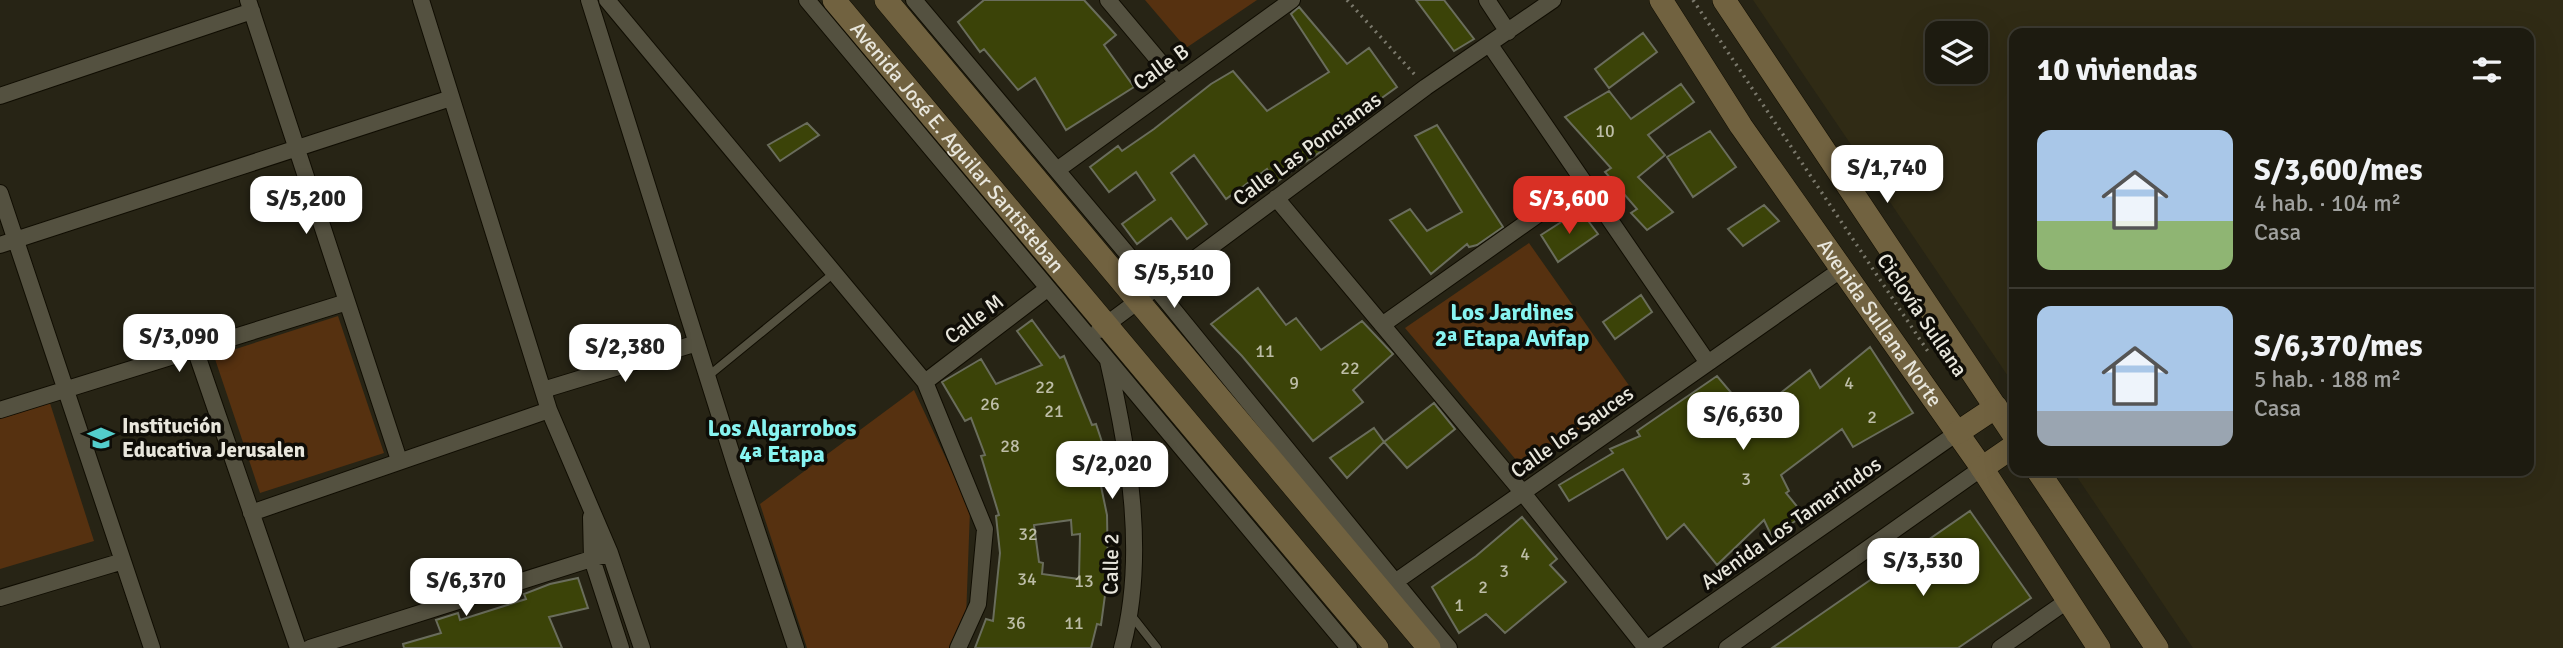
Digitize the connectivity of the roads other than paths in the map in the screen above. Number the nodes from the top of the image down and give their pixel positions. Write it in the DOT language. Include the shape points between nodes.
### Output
graph roads {
  1 [pos="421,0"];
  2 [pos="589,0"];
  3 [pos="607,0"];
  4 [pos="807,0"];
  5 [pos="834,0"];
  6 [pos="886,0"];
  7 [pos="914,0"];
  8 [pos="1108,0"];
  9 [pos="1292,0"];
  10 [pos="1487,0"];
  11 [pos="1553,0"];
  12 [pos="1661,0"];
  13 [pos="1724,0"];
  14 [pos="250,6"];
  15 [pos="1508,32"];
  16 [pos="1490,45"];
  17 [pos="1176,81"];
  18 [pos="0,96"];
  19 [pos="451,98"];
  20 [pos="297,148"];
  21 [pos="1057,170"];
  22 [pos="1584,182"];
  23 [pos="0,193"];
  24 [pos="1276,198"];
  25 [pos="8,242"];
  26 [pos="1842,269"];
  27 [pos="834,273"];
  28 [pos="1048,289"];
  29 [pos="1146,293"];
  30 [pos="347,302"];
  31 [pos="1382,325"];
  32 [pos="1098,331"];
  33 [pos="697,343"];
  34 [pos="195,349"];
  35 [pos="1106,355"];
  36 [pos="1708,363"];
  37 [pos="707,377"];
  38 [pos="925,382"];
  39 [pos="66,390"];
  40 [pos="543,390"];
  41 [pos="1996,407"];
  42 [pos="0,410"];
  43 [pos="549,410"];
  44 [pos="2009,427"];
  45 [pos="1957,433"];
  46 [pos="2009,449"];
  47 [pos="399,460"];
  48 [pos="1982,468"];
  49 [pos="2041,476"];
  50 [pos="1523,493"];
  51 [pos="591,507"];
  52 [pos="251,513"];
  53 [pos="611,553"];
  54 [pos="592,559"];
  55 [pos="122,561"];
  56 [pos="1395,582"];
  57 [pos="0,598"];
  58 [pos="2067,601"];
  59 [pos="1131,615"];
  60 [pos="152,648"];
  61 [pos="298,648"];
  62 [pos="310,648"];
  63 [pos="621,648"];
  64 [pos="642,648"];
  65 [pos="796,648"];
  66 [pos="958,648"];
  67 [pos="1122,648"];
  68 [pos="1157,648"];
  69 [pos="1349,648"];
  70 [pos="1377,648"];
  71 [pos="1429,648"];
  72 [pos="1449,648"];
  73 [pos="1647,648"];
  74 [pos="1727,648"];
  75 [pos="2000,648"];
  76 [pos="2099,648"];
  77 [pos="2157,648"];
  1 -- 19 [label="street"];
  2 -- 33 [label="street"];
  3 -- 27 [label="street"];
  4 -- 28 [label="street, Avenida José E. Aguilar Santisteban"];
  5 -- 32 [label="main road, Avenida José E. Aguilar Santisteban"];
  6 -- 29 [label="main road, Avenida José E. Aguilar Santisteban"];
  7 -- 21 [label="street, Avenida José E. Aguilar Santisteban"];
  8 -- 17 [label="street"];
  9 -- 17 [label="street, Calle B"];
  10 -- 15 [label="street"];
  11 -- 15 [label="street, Calle Las Poncianas"];
  12 -- 26 [label="main road, Avenida Sullana Norte" via="1741,126"];
  13 -- 41 [label="main road"];
  14 -- 18 [label="street"];
  14 -- 20 [label="street"];
  15 -- 16 [label="street, Calle Las Poncianas"];
  16 -- 22 [label="street"];
  16 -- 24 [label="street, Calle Las Poncianas"];
  17 -- 21 [label="street, Calle B"];
  19 -- 20 [label="street"];
  19 -- 40 [label="street"];
  20 -- 25 [label="street"];
  20 -- 30 [label="street"];
  21 -- 29 [label="street, Avenida José E. Aguilar Santisteban"];
  22 -- 31 [label="street"];
  22 -- 36 [label="street"];
  23 -- 25 [label="street"];
  24 -- 29 [label="street, Calle Las Poncianas"];
  24 -- 31 [label="street"];
  25 -- 39 [label="street"];
  26 -- 36 [label="street, Calle los Sauces"];
  26 -- 45 [label="main road, Avenida Sullana Norte"];
  27 -- 37 [label="lane"];
  27 -- 38 [label="street"];
  28 -- 32 [label="street, Avenida José E. Aguilar Santisteban"];
  28 -- 38 [label="street, Calle M"];
  29 -- 32 [label="street, Calle Las Poncianas"];
  29 -- 56 [label="street, Avenida José E. Aguilar Santisteban"];
  29 -- 71 [label="main road, Avenida José E. Aguilar Santisteban"];
  30 -- 34 [label="street"];
  30 -- 47 [label="street"];
  31 -- 50 [label="street"];
  32 -- 35 [label="street, Avenida José E. Aguilar Santisteban"];
  32 -- 70 [label="main road, Avenida José E. Aguilar Santisteban"];
  33 -- 37 [label="street"];
  33 -- 40 [label="street"];
  34 -- 39 [label="street"];
  34 -- 52 [label="street"];
  35 -- 59 [label="street, Calle 2" via="1124,428 1129,476"];
  35 -- 69 [label="street, Avenida José E. Aguilar Santisteban"];
  36 -- 50 [label="street, Calle los Sauces"];
  37 -- 65 [label="street"];
  38 -- 66 [label="street" via="985,529 978,604"];
  39 -- 42 [label="street"];
  39 -- 55 [label="street"];
  40 -- 43 [label="street"];
  41 -- 44 [label="main road"];
  41 -- 45 [label="main road"];
  43 -- 47 [label="street"];
  43 -- 51 [label="street"];
  45 -- 48 [label="main road, Avenida Sullana Norte"];
  45 -- 73 [label="street, Avenida Los Tamarindos"];
  46 -- 48 [label="main road"];
  47 -- 52 [label="street"];
  48 -- 58 [label="main road, Avenida Sullana Norte"];
  48 -- 74 [label="street"];
  49 -- 77 [label="main road"];
  50 -- 56 [label="street, Calle los Sauces"];
  50 -- 73 [label="street"];
  51 -- 53 [label="street"];
  51 -- 54 [label="street"];
  52 -- 61 [label="street"];
  53 -- 54 [label="street"];
  53 -- 64 [label="street"];
  54 -- 62 [label="street"];
  54 -- 63 [label="street"];
  55 -- 57 [label="street"];
  55 -- 60 [label="street"];
  56 -- 72 [label="street, Avenida José E. Aguilar Santisteban"];
  58 -- 75 [label="street"];
  58 -- 76 [label="main road, Avenida Sullana Norte"];
  59 -- 67 [label="street, Calle 2"];
  59 -- 68 [label="lane"];
}
